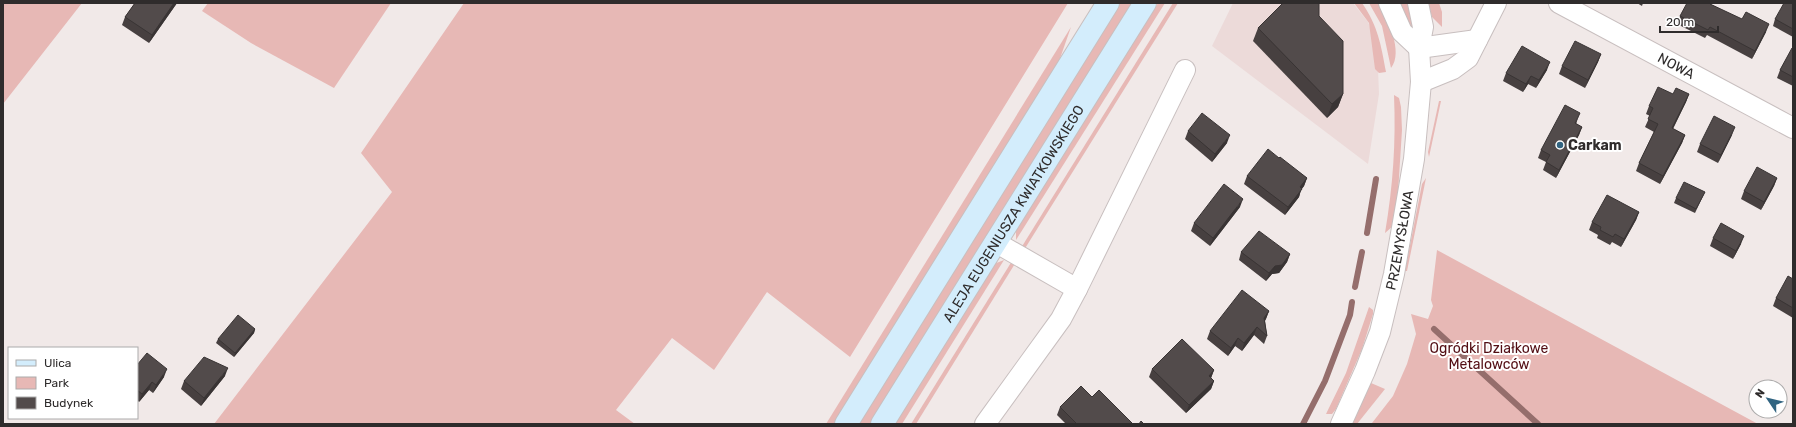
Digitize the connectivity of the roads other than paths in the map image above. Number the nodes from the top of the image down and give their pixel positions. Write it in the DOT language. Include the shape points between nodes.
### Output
graph roads {
  1 [pos="1108,3"];
  2 [pos="1145,3"];
  3 [pos="1389,3"];
  4 [pos="1418,3"];
  5 [pos="1496,3"];
  6 [pos="1559,3"];
  7 [pos="1477,40"];
  8 [pos="1419,48"];
  9 [pos="1185,70"];
  10 [pos="1422,82"];
  11 [pos="1793,128"];
  12 [pos="995,242"];
  13 [pos="1077,289"];
  14 [pos="846,424"];
  15 [pos="882,424"];
  16 [pos="985,424"];
  17 [pos="1341,424"];
  1 -- 14 [label="street"];
  2 -- 12 [label="street, ALEJA EUGENIUSZA KWIATKOWSKIEGO"];
  3 -- 8 [label="street" via="1402,32"];
  4 -- 8 [label="street, PRZEMYSŁOWA" via="1424,27"];
  5 -- 7 [label="street"];
  6 -- 11 [label="street, NOWA"];
  7 -- 8 [label="street"];
  7 -- 10 [label="street" via="1468,58 1453,69"];
  8 -- 10 [label="street, PRZEMYSŁOWA"];
  9 -- 13 [label="street"];
  10 -- 17 [label="street, PRZEMYSŁOWA" via="1414,159 1394,274 1380,332"];
  12 -- 13 [label="street"];
  12 -- 15 [label="street, ALEJA EUGENIUSZA KWIATKOWSKIEGO"];
  13 -- 16 [label="street" via="1061,319"];
}
